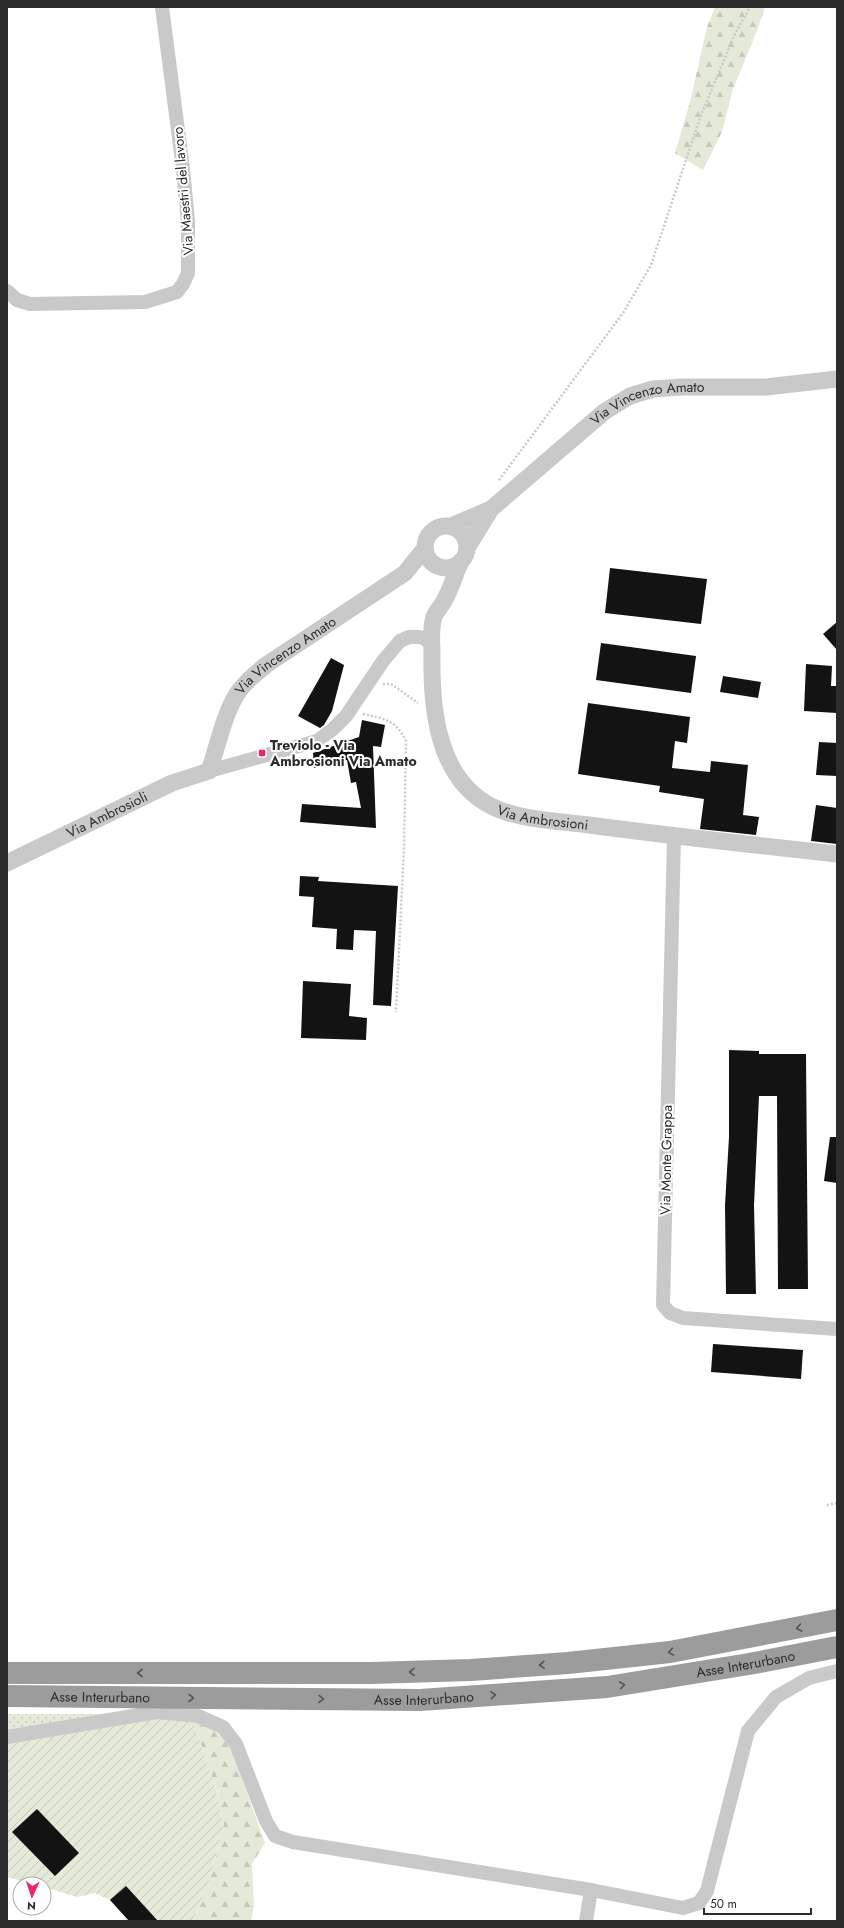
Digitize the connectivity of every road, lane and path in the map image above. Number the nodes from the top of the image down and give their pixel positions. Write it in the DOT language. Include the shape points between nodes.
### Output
graph roads {
  1 [pos="162,7"];
  2 [pos="750,7"];
  3 [pos="7,291"];
  4 [pos="837,379"];
  5 [pos="498,481"];
  6 [pos="491,509"];
  7 [pos="451,526"];
  8 [pos="424,548"];
  9 [pos="464,555"];
  10 [pos="438,566"];
  11 [pos="405,573"];
  12 [pos="449,586"];
  13 [pos="432,644"];
  14 [pos="353,707"];
  15 [pos="209,771"];
  16 [pos="674,837"];
  17 [pos="837,854"];
  18 [pos="7,863"];
  19 [pos="396,1012"];
  20 [pos="837,1330"];
  21 [pos="837,1503"];
  22 [pos="828,1505"];
  23 [pos="837,1620"];
  24 [pos="837,1646"];
  25 [pos="7,1668"];
  26 [pos="837,1671"];
  27 [pos="7,1673"];
  28 [pos="39,1673"];
  29 [pos="7,1697"];
  30 [pos="7,1737"];
  31 [pos="591,1890"];
  32 [pos="586,1921"];
  1 -- 3 [label="street, Via Maestri del lavoro" via="188,221 188,274 183,284 177,292 145,302 30,304 17,300"];
  2 -- 5 [label="path" via="735,34 702,115 651,266 623,312"];
  4 -- 6 [label="street, Via Vincenzo Amato" via="766,387 653,389 630,396 604,412"];
  6 -- 7 [label="street, Via Vincenzo Amato"];
  6 -- 9 [label="street, Via Vincenzo Amato"];
  7 -- 8 [label="street" via="444,525 432,530"];
  7 -- 9 [label="street" via="463,534 466,540"];
  8 -- 10 [label="street" via="430,560"];
  8 -- 11 [label="street, Via Vincenzo Amato"];
  9 -- 10 [label="street" via="448,568"];
  9 -- 12 [label="street, Via Ambrosioni"];
  10 -- 11 [label="street, Via Vincenzo Amato"];
  10 -- 12 [label="street"];
  11 -- 15 [label="street, Via Vincenzo Amato" via="266,666 248,681 233,702"];
  12 -- 13 [label="street, Via Ambrosioni" via="434,615"];
  13 -- 14 [label="street" via="419,637 409,637 400,642 380,665"];
  13 -- 16 [label="street, Via Ambrosioni" via="432,690 440,736 454,770 476,796 495,808 519,816"];
  14 -- 15 [label="street" via="340,723 318,741"];
  14 -- 19 [label="path" via="362,713 384,719 400,729 406,741"];
  15 -- 18 [label="street, Via Ambrosioli" via="172,783"];
  16 -- 17 [label="street, Via Ambrosioni"];
  16 -- 20 [label="street, Via Monte Grappa" via="663,1305 670,1313 683,1318"];
  21 -- 22 [label="path"];
  23 -- 28 [label="highway, Asse Interurbano, one-way" via="670,1652 568,1664 371,1673"];
  29 -- 24 [label="highway, Asse Interurbano, one-way" via="420,1700 607,1687 749,1664"];
  25 -- 28 [label="highway"];
  26 -- 31 [label="street" via="809,1678 776,1697 748,1731 707,1891 699,1903 683,1908"];
  27 -- 28 [label="highway, Asse Interurbano"];
  30 -- 31 [label="street" via="157,1712 198,1716 223,1727 236,1744 266,1821 276,1836 293,1842"];
  31 -- 32 [label="street"];
}
